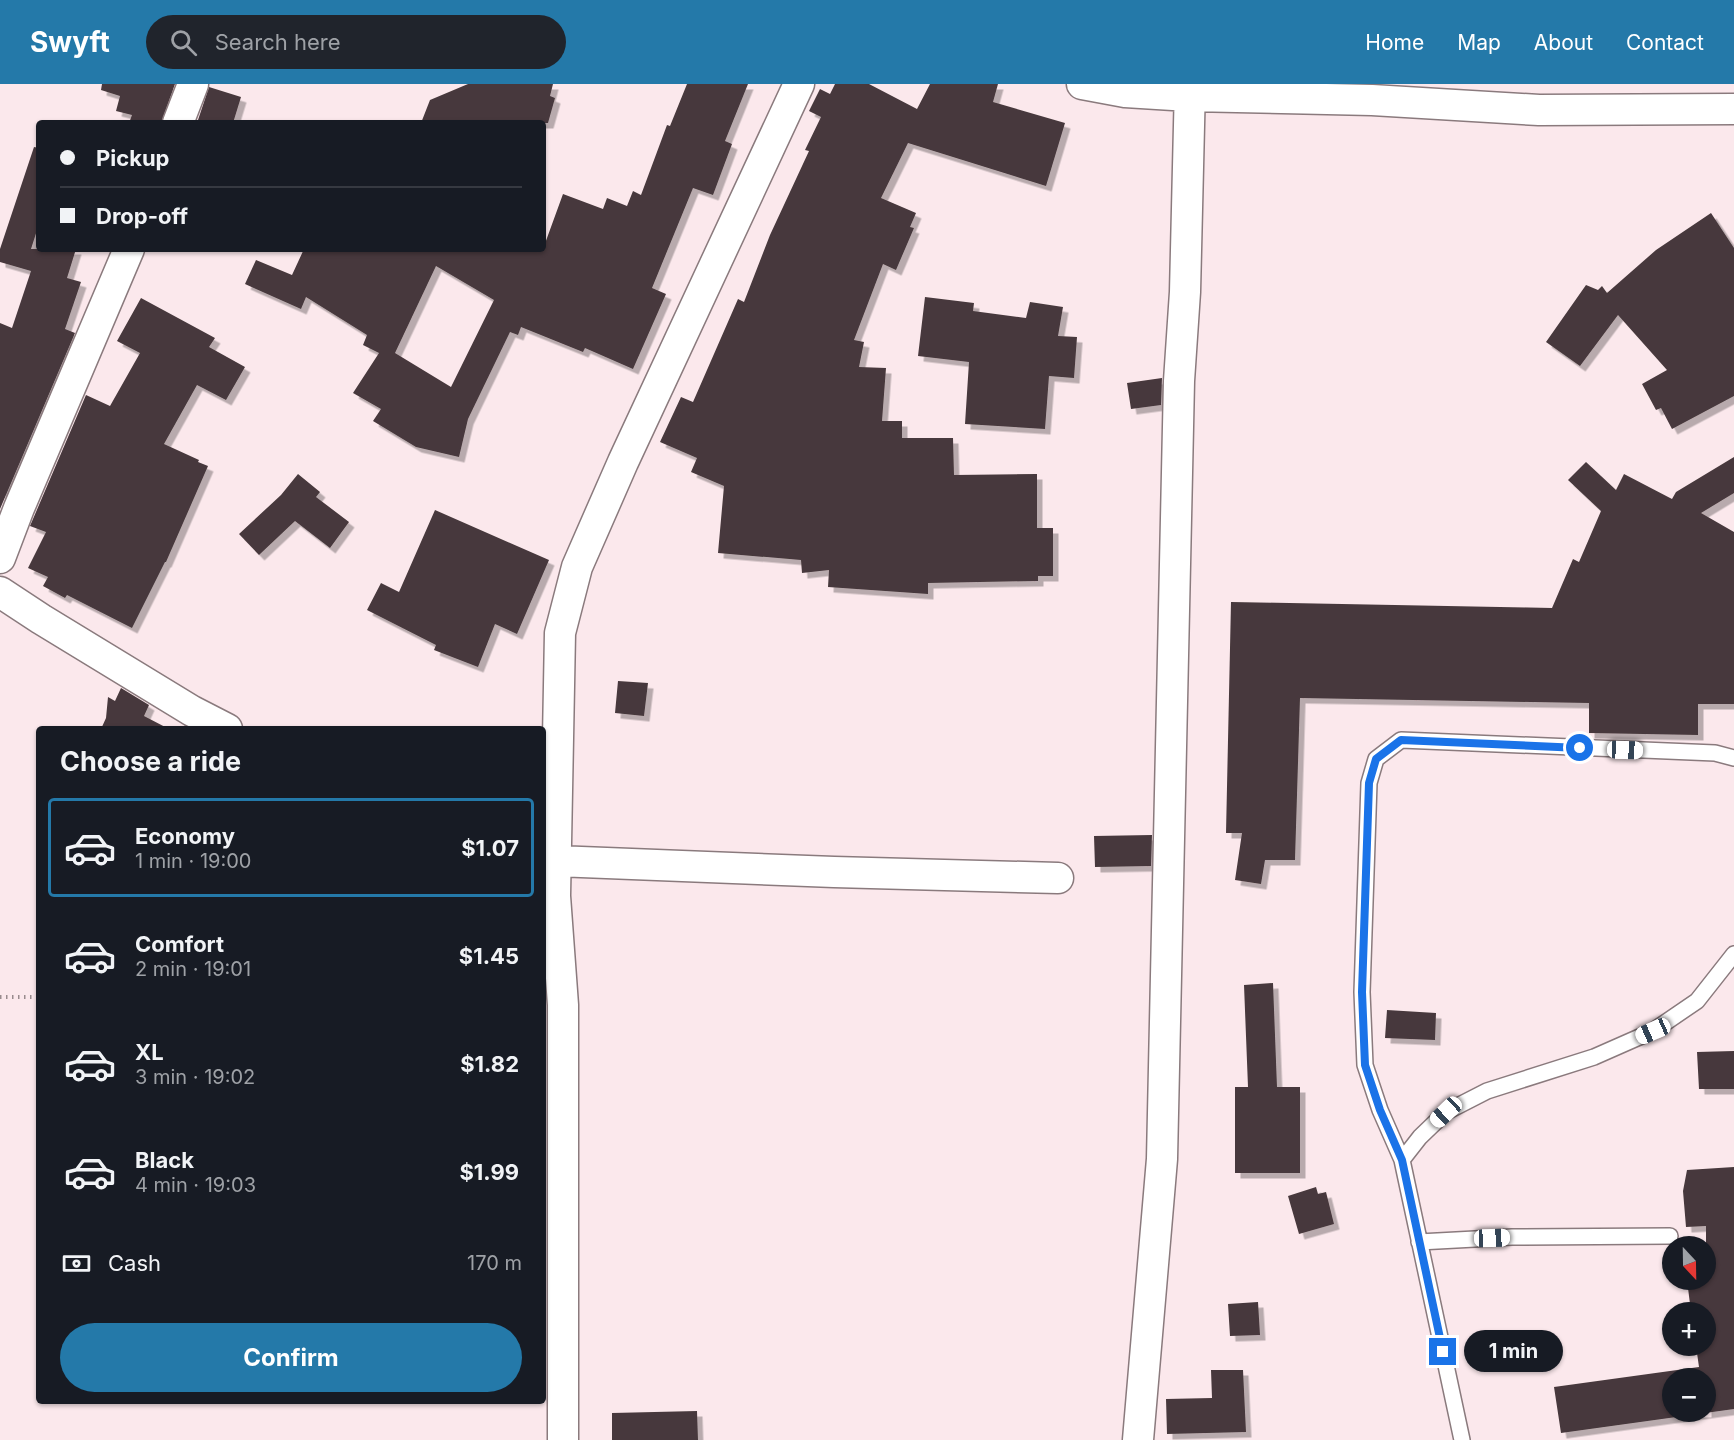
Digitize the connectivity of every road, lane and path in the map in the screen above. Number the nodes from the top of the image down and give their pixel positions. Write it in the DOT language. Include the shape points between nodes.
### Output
graph roads {
  1 [pos="193,84"];
  2 [pos="799,84"];
  3 [pos="1082,84"];
  4 [pos="1190,90"];
  5 [pos="1540,97"];
  6 [pos="1734,109"];
  7 [pos="179,120"];
  8 [pos="128,252"];
  9 [pos="0,558"];
  10 [pos="0,592"];
  11 [pos="221,726"];
  12 [pos="1734,758"];
  13 [pos="556,861"];
  14 [pos="1058,878"];
  15 [pos="549,893"];
  16 [pos="1734,954"];
  17 [pos="0,997"];
  18 [pos="36,997"];
  19 [pos="1402,1160"];
  20 [pos="1662,1236"];
  21 [pos="1419,1242"];
  22 [pos="563,1440"];
  23 [pos="1138,1440"];
  24 [pos="1462,1440"];
  1 -- 7 [label="street"];
  2 -- 13 [label="street" via="577,567 560,633"];
  3 -- 4 [label="street" via="1125,92"];
  4 -- 5 [label="street" via="1372,100"];
  4 -- 23 [label="street" via="1179,381 1162,1159"];
  5 -- 6 [label="street"];
  8 -- 9 [label="street"];
  10 -- 11 [label="street"];
  12 -- 19 [label="lane" via="1715,753 1401,740 1376,759 1369,783 1362,992 1365,1065"];
  13 -- 14 [label="street"];
  13 -- 15 [label="street"];
  15 -- 22 [label="street" via="563,1005"];
  16 -- 19 [label="lane" via="1697,1001 1653,1031 1594,1057 1477,1096 1446,1112"];
  17 -- 18 [label="path"];
  19 -- 21 [label="lane"];
  20 -- 21 [label="lane"];
  21 -- 24 [label="lane"];
}
